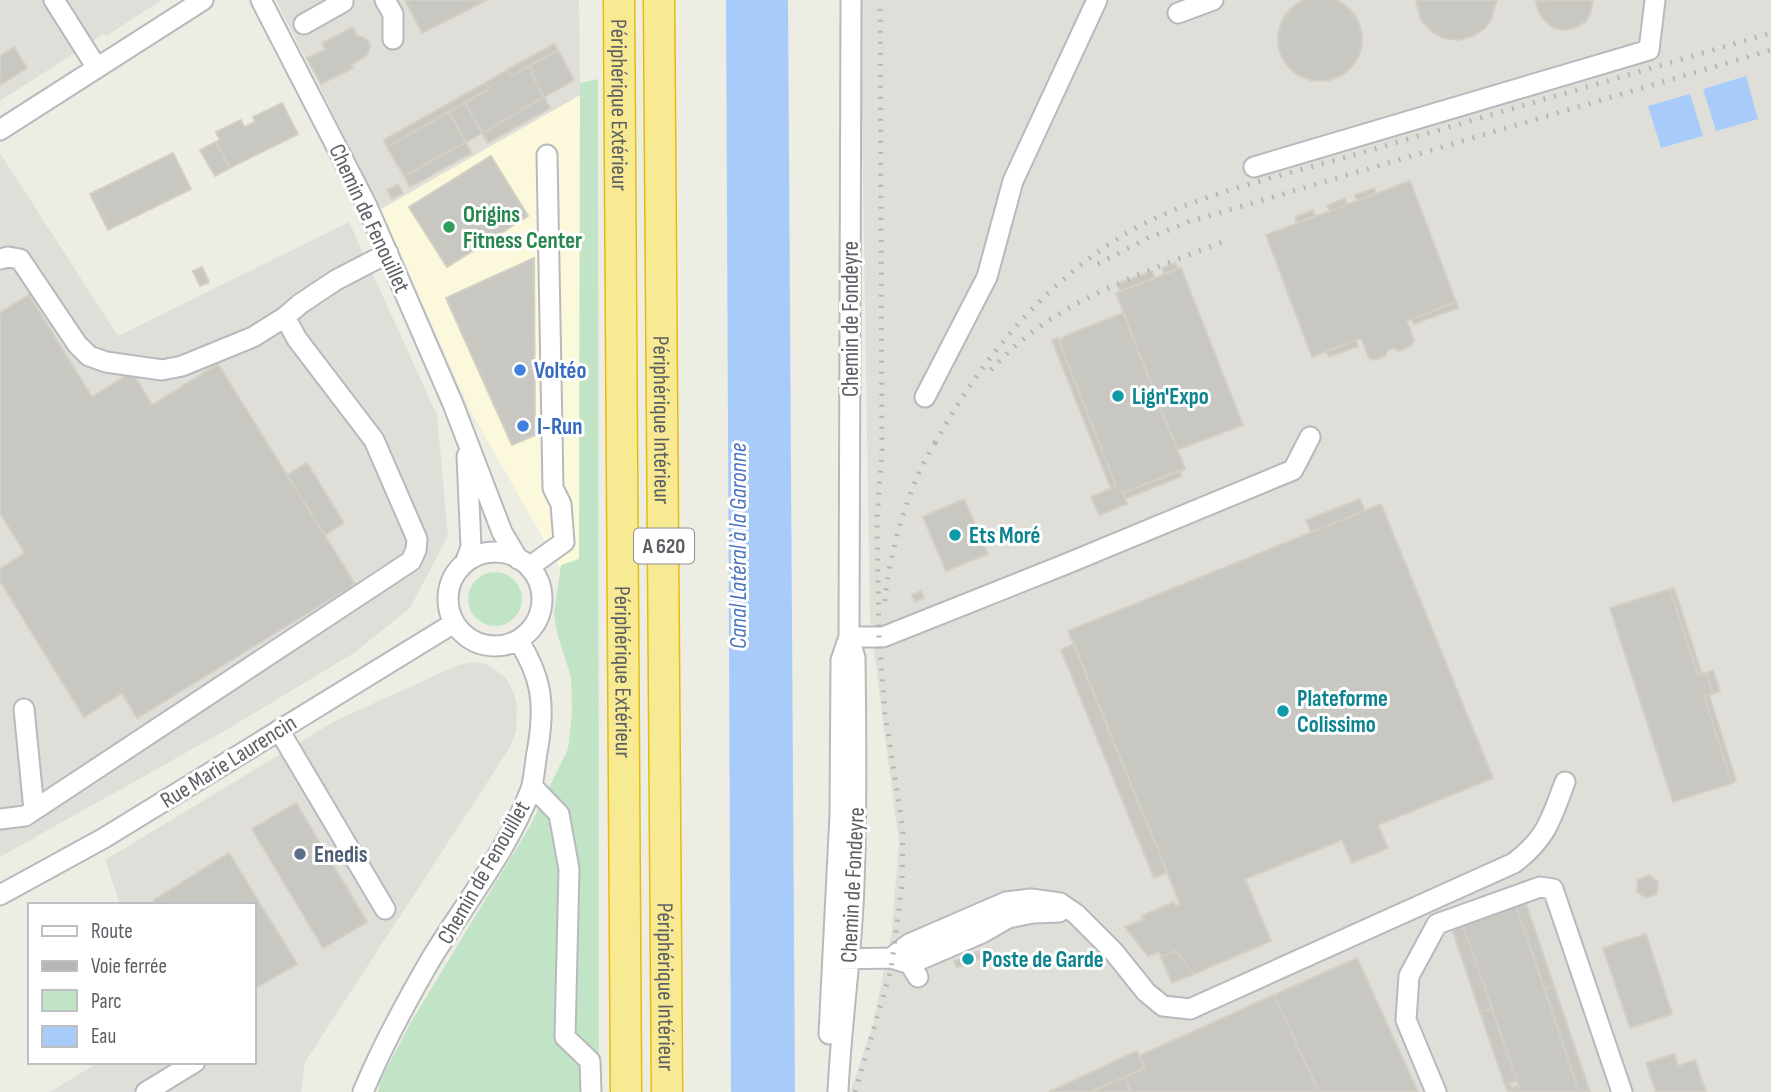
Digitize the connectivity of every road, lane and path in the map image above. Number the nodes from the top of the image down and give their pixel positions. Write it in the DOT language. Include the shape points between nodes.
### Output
graph roads {
  1 [pos="54,0"];
  2 [pos="203,0"];
  3 [pos="261,0"];
  4 [pos="343,0"];
  5 [pos="385,0"];
  6 [pos="619,0"];
  7 [pos="659,0"];
  8 [pos="851,0"];
  9 [pos="1097,0"];
  10 [pos="1213,0"];
  11 [pos="1655,0"];
  12 [pos="1178,13"];
  13 [pos="304,24"];
  14 [pos="393,39"];
  15 [pos="97,68"];
  16 [pos="0,130"];
  17 [pos="547,155"];
  18 [pos="1254,167"];
  19 [pos="388,253"];
  20 [pos="0,259"];
  21 [pos="285,317"];
  22 [pos="925,397"];
  23 [pos="1310,437"];
  24 [pos="467,441"];
  25 [pos="524,563"];
  26 [pos="465,564"];
  27 [pos="454,623"];
  28 [pos="849,637"];
  29 [pos="518,640"];
  30 [pos="24,709"];
  31 [pos="279,730"];
  32 [pos="1565,782"];
  33 [pos="532,786"];
  34 [pos="34,810"];
  35 [pos="0,820"];
  36 [pos="0,895"];
  37 [pos="385,909"];
  38 [pos="842,959"];
  39 [pos="192,1064"];
  40 [pos="146,1092"];
  41 [pos="363,1092"];
  42 [pos="591,1092"];
  43 [pos="626,1092"];
  44 [pos="667,1092"];
  45 [pos="827,1092"];
  46 [pos="838,1092"];
  47 [pos="1436,1092"];
  48 [pos="1622,1092"];
  1 -- 15 [label="street"];
  2 -- 15 [label="street"];
  3 -- 19 [label="street, Chemin de Fenouillet"];
  4 -- 13 [label="street"];
  5 -- 14 [label="street" via="393,14"];
  6 -- 43 [label="highway, Périphérique Extérieur / A 620"];
  7 -- 44 [label="highway, Périphérique Intérieur / A 620"];
  8 -- 28 [label="street, Chemin de Fondeyre"];
  9 -- 22 [label="street" via="1013,181 987,277"];
  10 -- 12 [label="street"];
  11 -- 18 [label="street" via="1649,50"];
  15 -- 16 [label="street"];
  17 -- 25 [label="street" via="553,488 561,504 564,542"];
  19 -- 21 [label="street" via="336,279"];
  19 -- 24 [label="street, Chemin de Fenouillet"];
  20 -- 21 [label="street" via="20,259 77,344 89,356 106,362 163,370 182,366 242,343"];
  21 -- 34 [label="street" via="374,440 416,539 411,561"];
  23 -- 28 [label="street" via="1293,470 883,637"];
  24 -- 25 [label="street, Chemin de Fenouillet" via="502,532"];
  24 -- 26 [label="street, Chemin de Fenouillet" via="471,547"];
  25 -- 26 [label="street" via="496,553 474,557"];
  25 -- 29 [label="street" via="538,582 542,598 531,629"];
  26 -- 27 [label="street" via="456,573 448,598"];
  27 -- 29 [label="street" via="466,637 482,645 501,646"];
  27 -- 31 [label="street, Rue Marie Laurencin"];
  28 -- 38 [label="street, Chemin de Fondeyre" via="841,660"];
  29 -- 33 [label="street, Chemin de Fenouillet" via="541,686 541,726"];
  30 -- 34 [label="street"];
  31 -- 36 [label="street, Rue Marie Laurencin" via="104,838"];
  31 -- 37 [label="street"];
  32 -- 38 [label="street" via="1549,826 1514,863 1190,1009 1163,1006 1114,951 1060,903 1006,902 909,944 906,967"];
  33 -- 41 [label="street, Chemin de Fenouillet" via="499,851 396,1022"];
  33 -- 42 [label="street" via="559,814 569,869 565,1037 590,1061"];
  34 -- 35 [label="street"];
  38 -- 45 [label="street, Chemin de Fondeyre"];
  38 -- 46 [label="street, Chemin de Fondeyre"];
  39 -- 40 [label="street"];
  47 -- 48 [label="street" via="1406,1020 1409,976 1437,924 1540,887 1553,889"];
}
